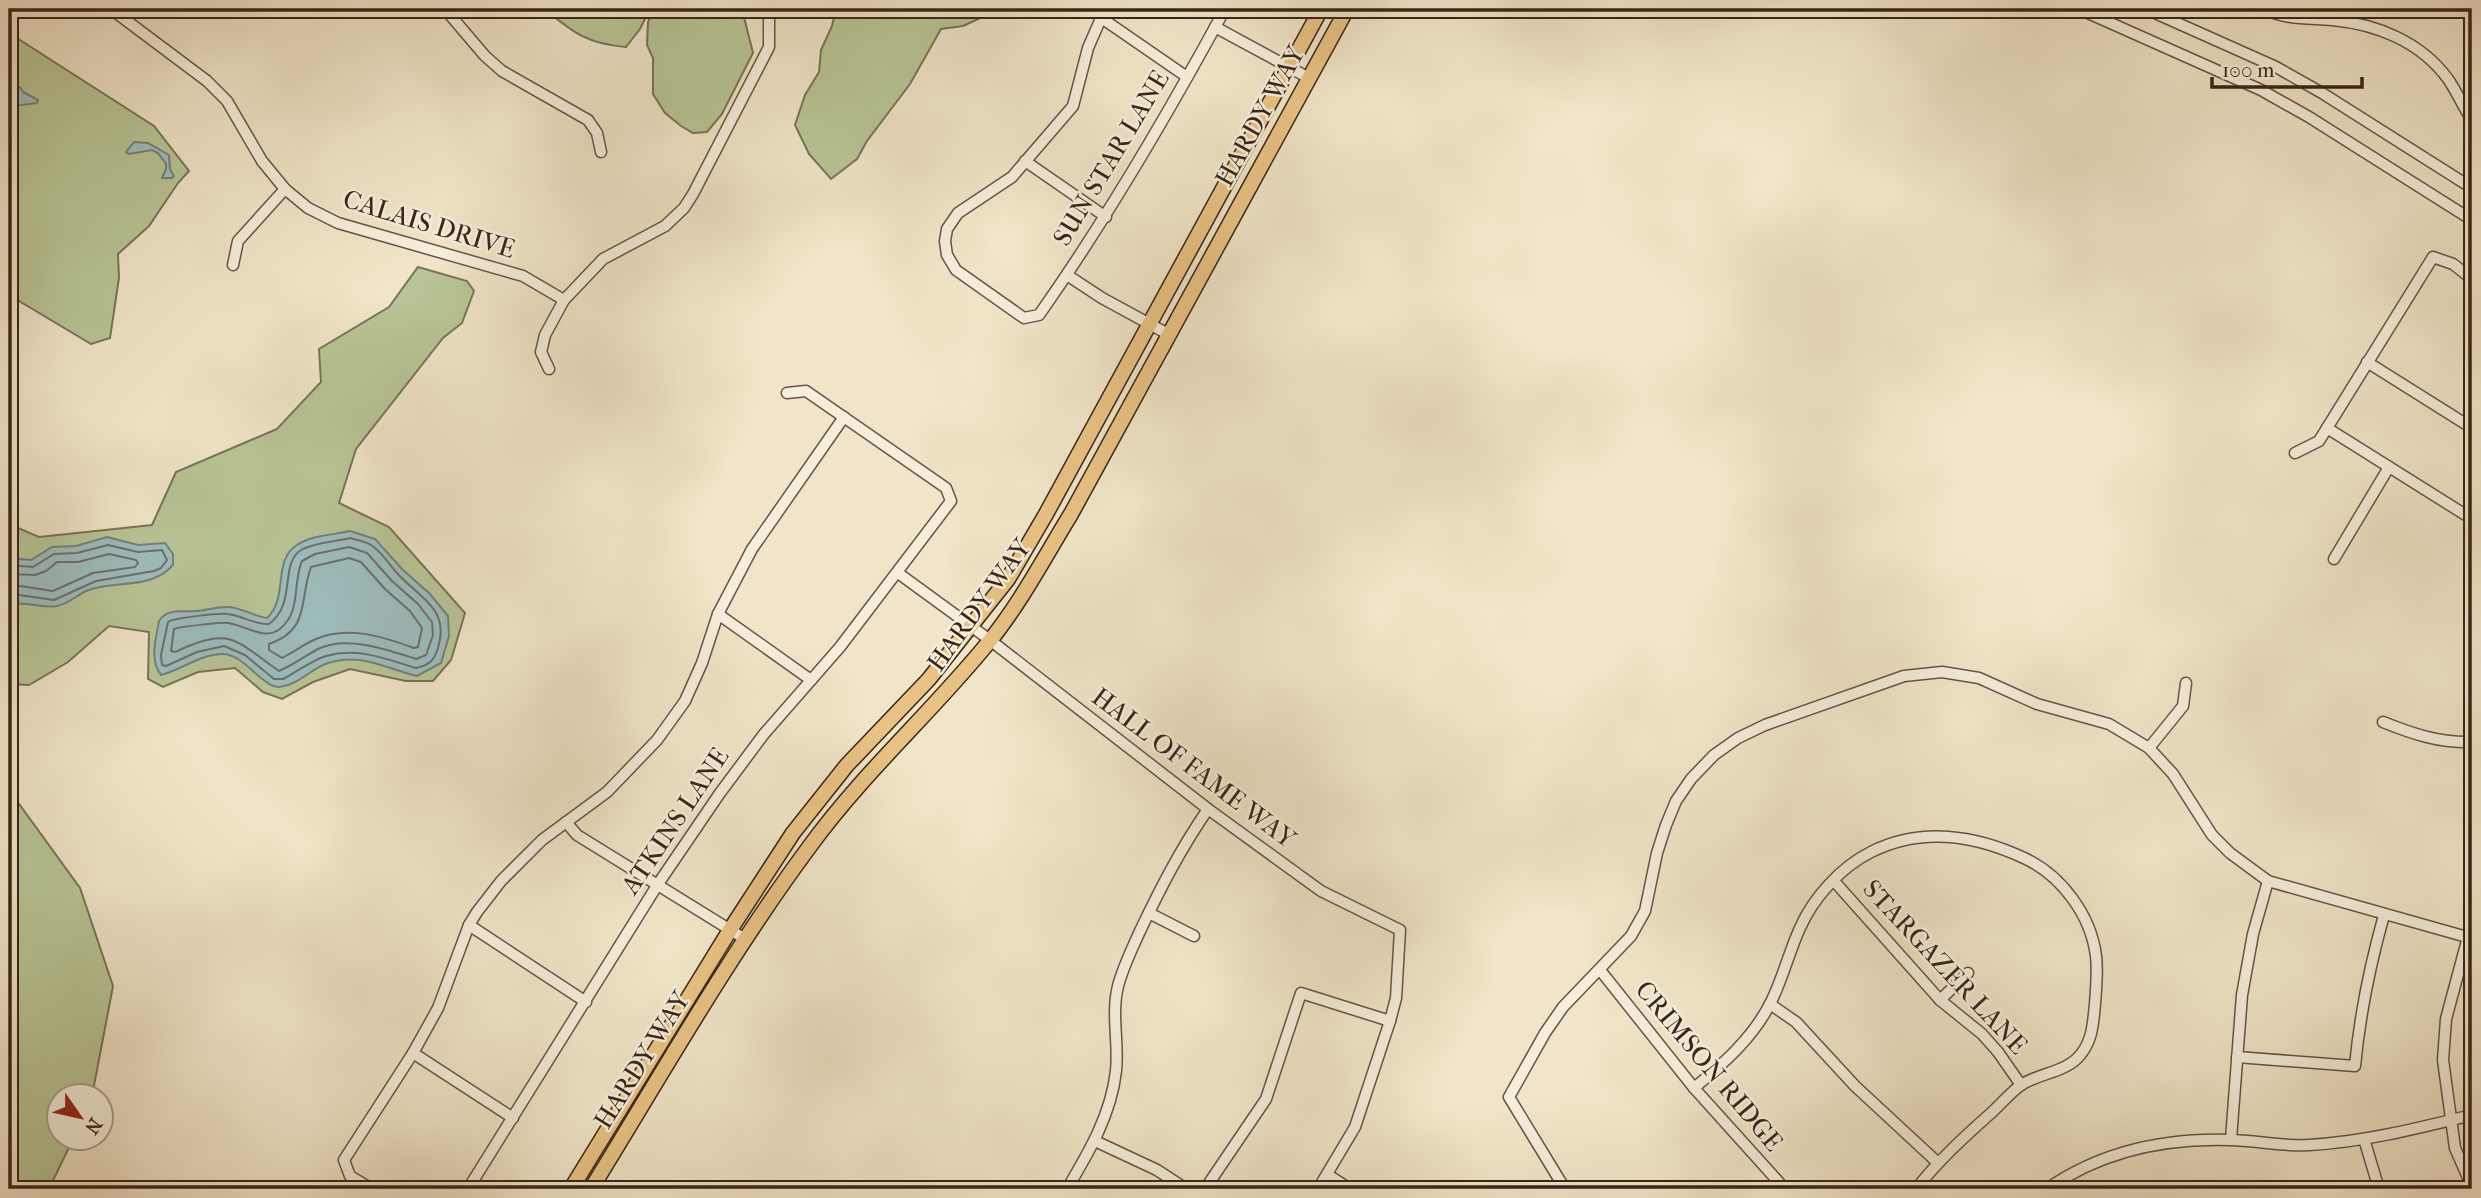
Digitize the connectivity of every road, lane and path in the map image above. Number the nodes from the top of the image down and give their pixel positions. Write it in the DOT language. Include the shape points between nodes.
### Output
graph roads {
  1 [pos="111,9"];
  2 [pos="445,9"];
  3 [pos="1225,9"];
  4 [pos="1321,9"];
  5 [pos="1347,9"];
  6 [pos="2079,9"];
  7 [pos="2146,9"];
  8 [pos="2264,9"];
  9 [pos="1103,13"];
  10 [pos="769,17"];
  11 [pos="1215,27"];
  12 [pos="1290,67"];
  13 [pos="1187,77"];
  14 [pos="1309,78"];
  15 [pos="2472,120"];
  16 [pos="601,152"];
  17 [pos="1025,161"];
  18 [pos="2472,188"];
  19 [pos="285,189"];
  20 [pos="1106,217"];
  21 [pos="2472,220"];
  22 [pos="233,265"];
  23 [pos="1067,275"];
  24 [pos="2472,279"];
  25 [pos="564,300"];
  26 [pos="1150,324"];
  27 [pos="1168,334"];
  28 [pos="2367,362"];
  29 [pos="550,369"];
  30 [pos="787,393"];
  31 [pos="844,417"];
  32 [pos="2327,428"];
  33 [pos="2472,428"];
  34 [pos="2295,453"];
  35 [pos="2389,467"];
  36 [pos="2472,519"];
  37 [pos="2334,559"];
  38 [pos="898,573"];
  39 [pos="718,614"];
  40 [pos="970,627"];
  41 [pos="990,640"];
  42 [pos="811,680"];
  43 [pos="2186,683"];
  44 [pos="2383,722"];
  45 [pos="2472,742"];
  46 [pos="2149,748"];
  47 [pos="1208,810"];
  48 [pos="566,822"];
  49 [pos="1834,881"];
  50 [pos="2268,881"];
  51 [pos="658,884"];
  52 [pos="1149,913"];
  53 [pos="2384,915"];
  54 [pos="2472,922"];
  55 [pos="469,925"];
  56 [pos="730,930"];
  57 [pos="1194,936"];
  58 [pos="2467,937"];
  59 [pos="746,939"];
  60 [pos="1600,970"];
  61 [pos="1968,973"];
  62 [pos="1940,1000"];
  63 [pos="586,1002"];
  64 [pos="1770,1004"];
  65 [pos="1390,1021"];
  66 [pos="413,1053"];
  67 [pos="2236,1057"];
  68 [pos="2021,1086"];
  69 [pos="1694,1088"];
  70 [pos="2472,1115"];
  71 [pos="513,1118"];
  72 [pos="2451,1120"];
  73 [pos="2231,1139"];
  74 [pos="2364,1139"];
  75 [pos="1095,1141"];
  76 [pos="1937,1162"];
  77 [pos="1328,1175"];
  78 [pos="2472,1186"];
  79 [pos="372,1189"];
  80 [pos="468,1189"];
  81 [pos="571,1189"];
  82 [pos="591,1189"];
  83 [pos="1067,1189"];
  84 [pos="1186,1189"];
  85 [pos="1205,1189"];
  86 [pos="1318,1189"];
  87 [pos="1350,1189"];
  88 [pos="1565,1189"];
  89 [pos="1785,1189"];
  90 [pos="1916,1189"];
  91 [pos="2048,1189"];
  92 [pos="2379,1189"];
  1 -- 19 [label="street, CALAIS DRIVE" via="227,101 261,161"];
  2 -- 16 [label="street" via="502,71 588,120"];
  3 -- 11 [label="street, SUN STAR LANE"];
  4 -- 12 [label="main road, HARDY WAY"];
  5 -- 14 [label="main road, HARDY WAY"];
  6 -- 21 [label="street" via="2261,90"];
  7 -- 18 [label="street" via="2276,67"];
  8 -- 15 [label="street" via="2297,19 2355,22 2398,37 2448,79"];
  9 -- 13 [label="street"];
  9 -- 17 [label="street" via="1088,48 1073,106"];
  10 -- 25 [label="street" via="769,47 684,208 665,226 603,259"];
  11 -- 12 [label="street"];
  11 -- 13 [label="street, SUN STAR LANE"];
  12 -- 14 [label="street"];
  12 -- 26 [label="main road, HARDY WAY"];
  13 -- 20 [label="street, SUN STAR LANE"];
  14 -- 27 [label="main road, HARDY WAY"];
  17 -- 20 [label="street"];
  17 -- 23 [label="street, SUN STAR LANE" via="1012,177 958,213 947,229 947,255 956,270 1024,318 1039,315"];
  19 -- 22 [label="street" via="238,241"];
  19 -- 25 [label="street, CALAIS DRIVE" via="308,208 338,223 523,276"];
  20 -- 23 [label="street, SUN STAR LANE"];
  23 -- 26 [label="street"];
  24 -- 28 [label="street" via="2453,264 2433,257"];
  25 -- 29 [label="street" via="541,352"];
  26 -- 27 [label="street"];
  26 -- 40 [label="main road, HARDY WAY" via="1008,579"];
  27 -- 41 [label="main road, HARDY WAY" via="1071,514"];
  28 -- 32 [label="street"];
  28 -- 33 [label="street"];
  30 -- 31 [label="street" via="806,391"];
  31 -- 38 [label="street, ATKINS LANE" via="946,488 951,501"];
  31 -- 39 [label="street" via="752,550"];
  32 -- 34 [label="street" via="2319,441"];
  32 -- 35 [label="street"];
  35 -- 36 [label="street"];
  35 -- 37 [label="street"];
  38 -- 40 [label="street, HALL OF FAME WAY"];
  38 -- 42 [label="street, ATKINS LANE"];
  39 -- 42 [label="street"];
  39 -- 48 [label="street" via="685,701 657,740 607,792"];
  40 -- 41 [label="street, HALL OF FAME WAY"];
  40 -- 56 [label="main road, HARDY WAY" via="801,823"];
  41 -- 47 [label="street, HALL OF FAME WAY"];
  41 -- 59 [label="main road, HARDY WAY" via="810,845"];
  42 -- 51 [label="street, ATKINS LANE" via="749,754"];
  43 -- 46 [label="street" via="2183,706"];
  44 -- 45 [label="street" via="2420,737"];
  46 -- 50 [label="street" via="2173,774 2212,835"];
  46 -- 60 [label="street" via="2109,724 2037,704 1979,678 1942,672 1904,676 1765,725 1714,755 1676,801 1657,853 1645,911 1631,936"];
  47 -- 52 [label="street" via="1179,852"];
  47 -- 65 [label="street, HALL OF FAME WAY" via="1321,891 1401,930"];
  48 -- 51 [label="street" via="577,835"];
  48 -- 55 [label="street" via="501,881"];
  49 -- 62 [label="street, STARGAZER LANE"];
  49 -- 64 [label="street" via="1818,897 1800,928"];
  49 -- 68 [label="street" via="1870,852 1924,837 1950,836 1978,841 2034,862 2066,890 2079,909 2096,955 2093,1030 2079,1057"];
  50 -- 53 [label="street"];
  50 -- 67 [label="street" via="2253,934"];
  51 -- 56 [label="street"];
  51 -- 63 [label="street, ATKINS LANE"];
  52 -- 57 [label="street"];
  52 -- 75 [label="street" via="1118,986 1112,1097"];
  53 -- 58 [label="street"];
  53 -- 67 [label="street" via="2368,969 2355,1066"];
  54 -- 58 [label="street"];
  55 -- 63 [label="street"];
  55 -- 66 [label="street" via="438,1008"];
  56 -- 59 [label="street"];
  56 -- 81 [label="main road, HARDY WAY"];
  58 -- 72 [label="street" via="2446,1019 2443,1060"];
  59 -- 82 [label="main road, HARDY WAY"];
  60 -- 69 [label="street, CRIMSON RIDGE"];
  60 -- 88 [label="street" via="1563,1007 1509,1097"];
  61 -- 62 [label="street"];
  62 -- 68 [label="street, STARGAZER LANE" via="1990,1043"];
  63 -- 71 [label="street, ATKINS LANE"];
  64 -- 69 [label="street" via="1737,1052"];
  64 -- 76 [label="street" via="1796,1022 1855,1086"];
  65 -- 77 [label="street" via="1355,1127"];
  65 -- 85 [label="street" via="1301,993 1266,1098"];
  66 -- 71 [label="street"];
  66 -- 79 [label="street" via="344,1160 350,1176"];
  67 -- 73 [label="street"];
  68 -- 76 [label="street"];
  69 -- 89 [label="street, CRIMSON RIDGE"];
  70 -- 72 [label="street"];
  71 -- 80 [label="street, ATKINS LANE"];
  72 -- 74 [label="street"];
  72 -- 78 [label="street" via="2455,1148"];
  73 -- 74 [label="street" via="2307,1146"];
  73 -- 91 [label="street" via="2171,1141 2125,1151 2092,1163"];
  74 -- 92 [label="street"];
  75 -- 83 [label="street"];
  75 -- 84 [label="street"];
  76 -- 90 [label="street"];
  77 -- 86 [label="street"];
  77 -- 87 [label="street"];
}
